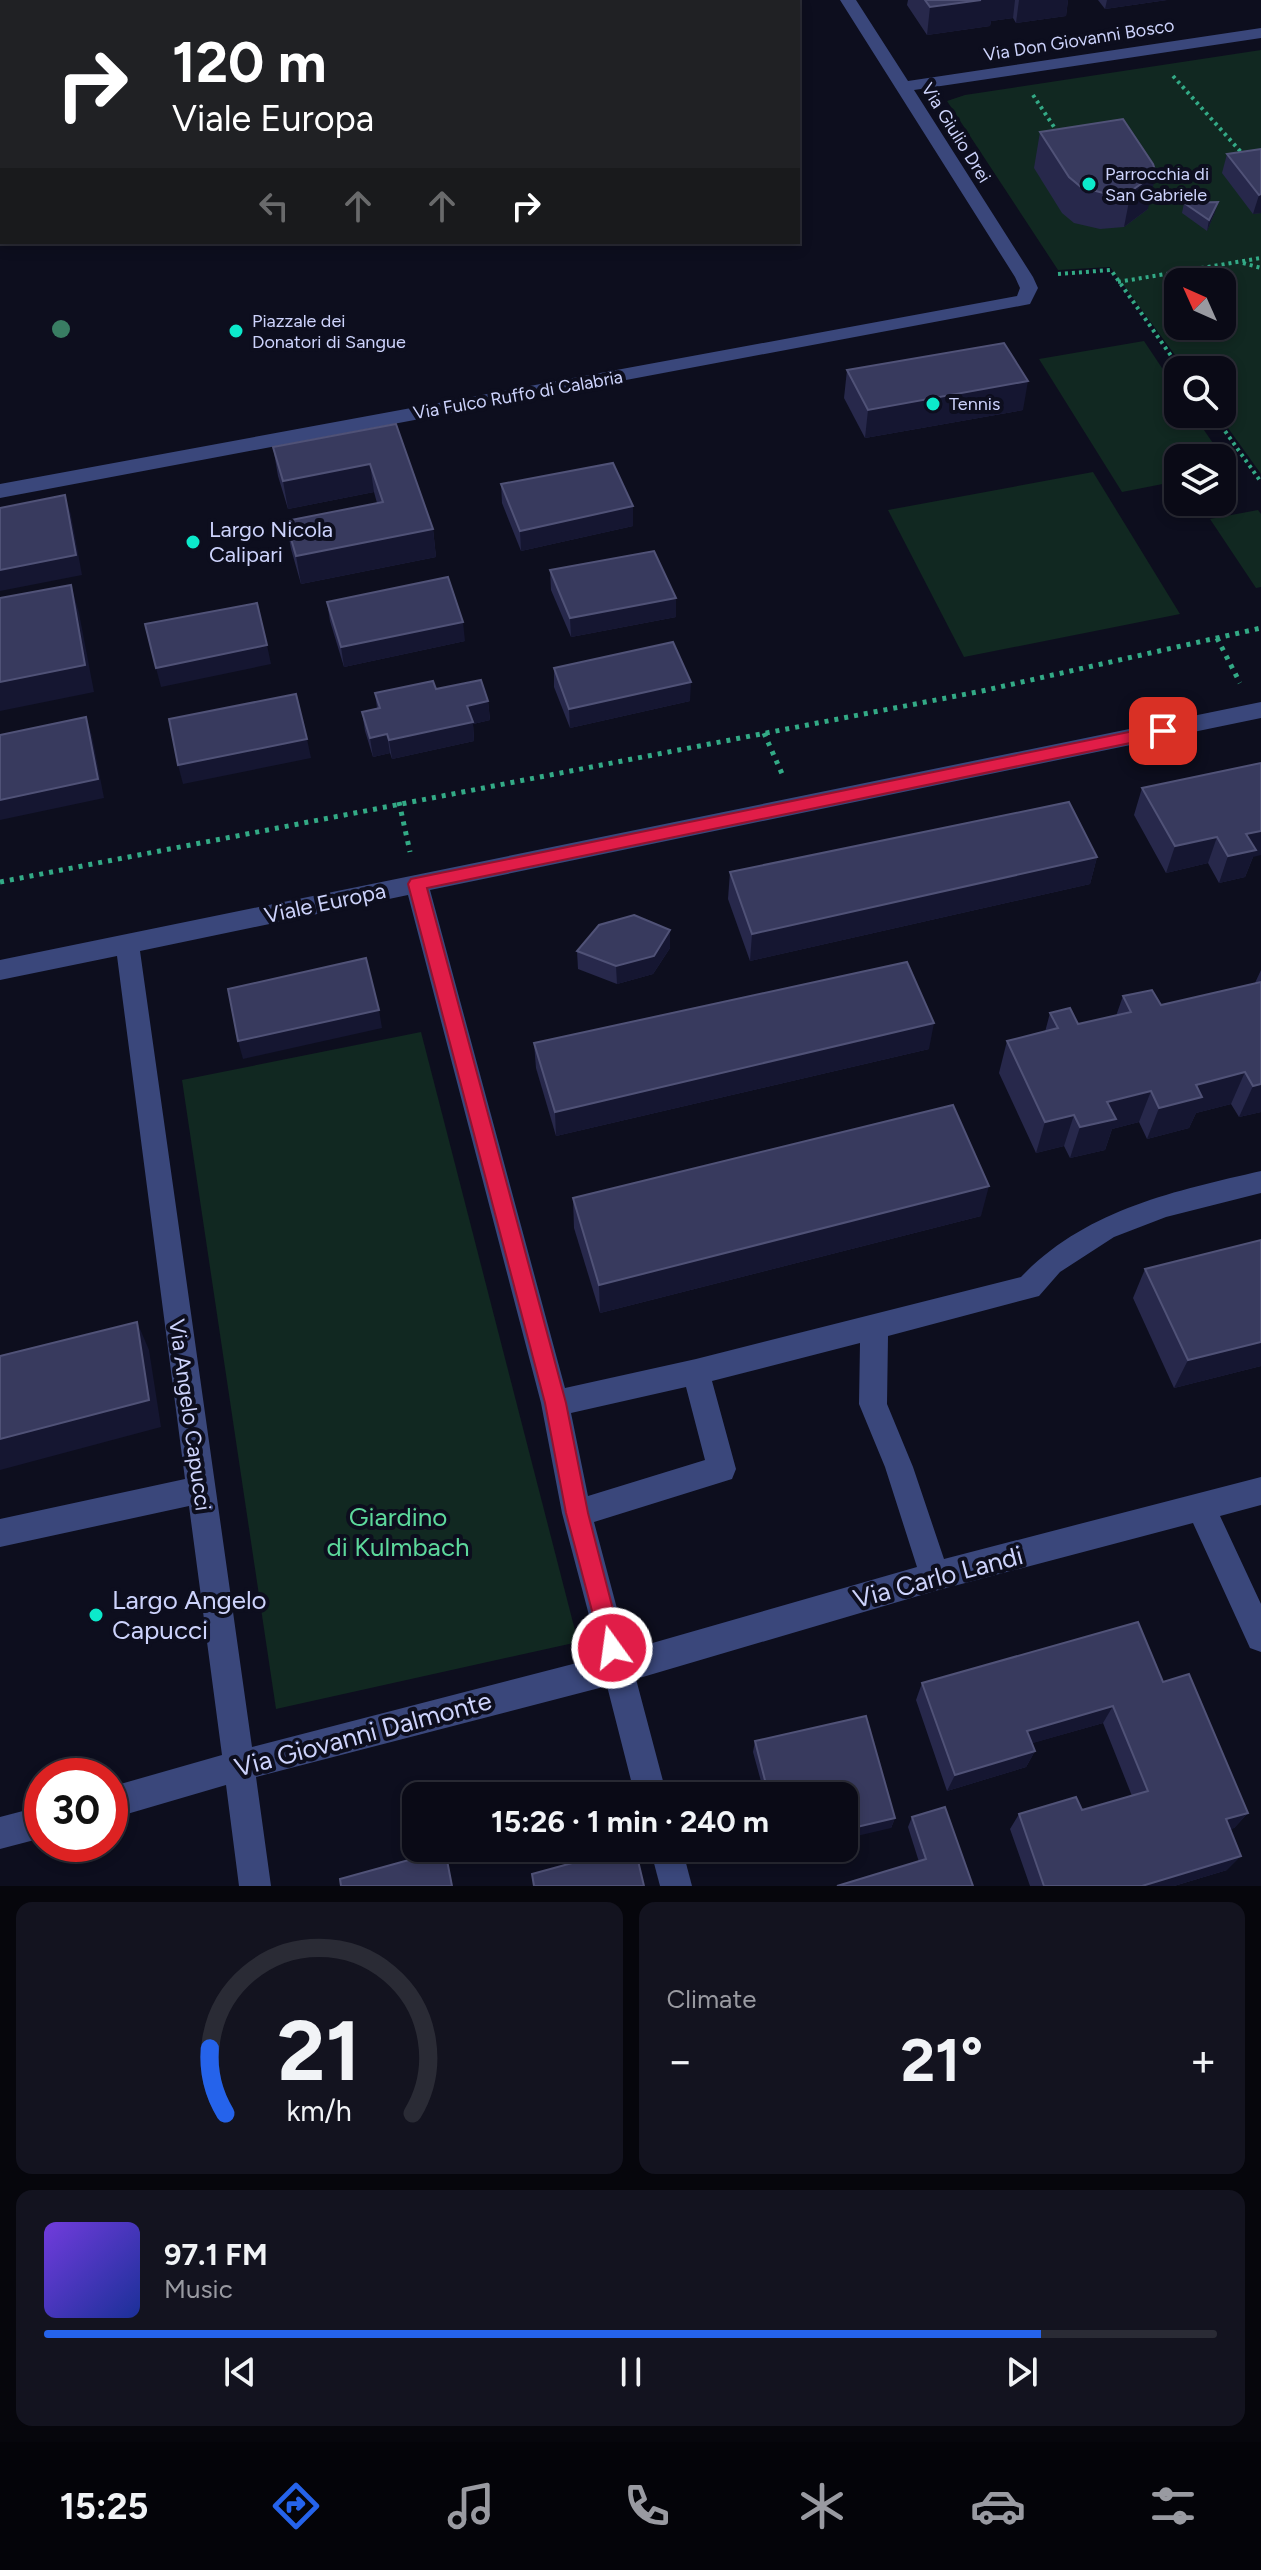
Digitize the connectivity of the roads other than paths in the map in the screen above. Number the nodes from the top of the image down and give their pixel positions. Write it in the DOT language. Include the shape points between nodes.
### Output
graph roads {
  1 [pos="848,0"];
  2 [pos="1261,33"];
  3 [pos="904,87"];
  4 [pos="1029,288"];
  5 [pos="0,491"];
  6 [pos="1258,711"];
  7 [pos="417,884"];
  8 [pos="127,944"];
  9 [pos="0,970"];
  10 [pos="1261,1182"];
  11 [pos="874,1326"];
  12 [pos="696,1372"];
  13 [pos="555,1403"];
  14 [pos="200,1490"];
  15 [pos="1261,1491"];
  16 [pos="1201,1508"];
  17 [pos="577,1513"];
  18 [pos="0,1533"];
  19 [pos="935,1576"];
  20 [pos="1261,1637"];
  21 [pos="616,1667"];
  22 [pos="241,1765"];
  23 [pos="647,1782"];
  24 [pos="128,1798"];
  25 [pos="24,1827"];
  26 [pos="0,1833"];
  27 [pos="670,1862"];
  28 [pos="255,1886"];
  29 [pos="676,1886"];
  1 -- 3 [label="street, Via Giulio Drei"];
  2 -- 3 [label="street, Via Don Giovanni Bosco"];
  3 -- 4 [label="street, Via Giulio Drei"];
  4 -- 5 [label="street, Via Fulco Ruffo di Calabria" via="1024,300 1014,303"];
  6 -- 7 [label="street, Viale Europa"];
  7 -- 8 [label="street, Viale Europa"];
  7 -- 13 [label="street"];
  8 -- 9 [label="street, Viale Europa"];
  8 -- 14 [label="street, Via Angelo Capucci"];
  10 -- 11 [label="street" via="1183,1200 1097,1232 1046,1264 1029,1287"];
  11 -- 12 [label="street"];
  11 -- 19 [label="street" via="873,1404"];
  12 -- 13 [label="street"];
  12 -- 17 [label="street" via="722,1469"];
  13 -- 17 [label="street"];
  14 -- 18 [label="street"];
  14 -- 22 [label="street, Via Angelo Capucci"];
  15 -- 16 [label="street, Via Carlo Landi"];
  16 -- 19 [label="street, Via Carlo Landi"];
  16 -- 20 [label="street"];
  17 -- 21 [label="street"];
  19 -- 21 [label="street, Via Carlo Landi"];
  21 -- 22 [label="street, Via Giovanni Dalmonte"];
  21 -- 23 [label="street"];
  22 -- 24 [label="street, Via Giovanni Dalmonte"];
  22 -- 28 [label="street, Via Angelo Capucci"];
  25 -- 26 [label="street"];
  27 -- 29 [label="street"];
}
